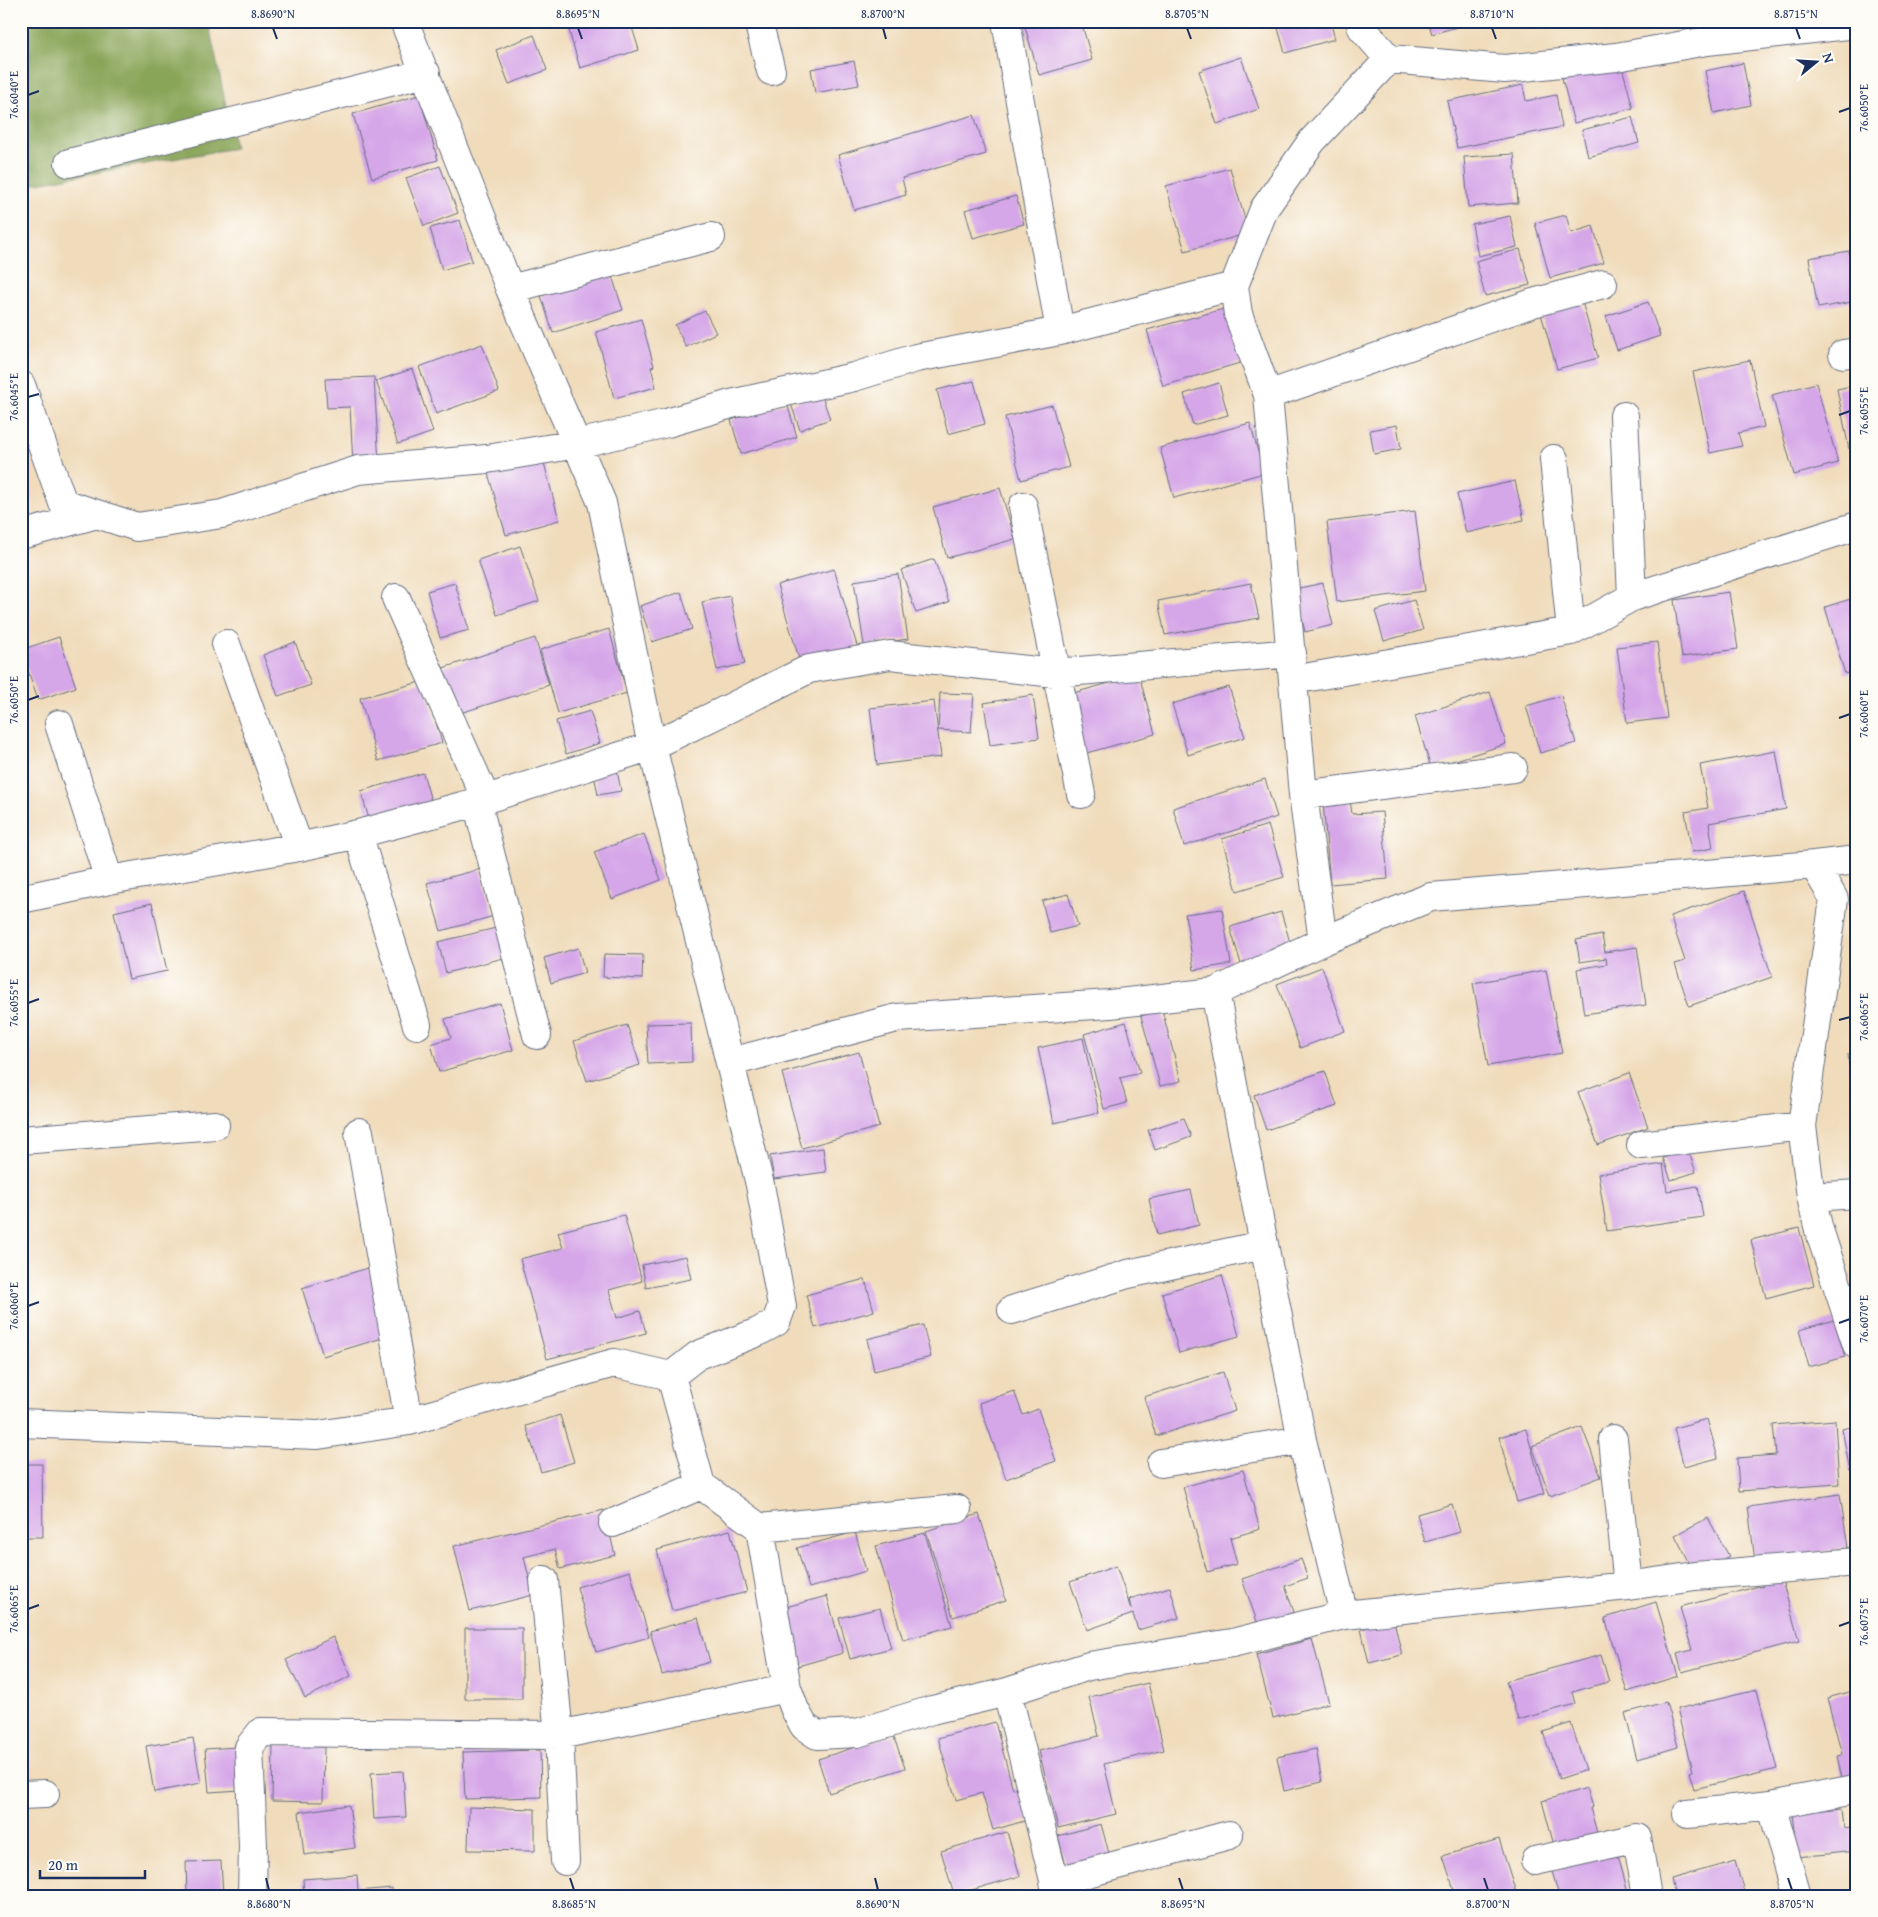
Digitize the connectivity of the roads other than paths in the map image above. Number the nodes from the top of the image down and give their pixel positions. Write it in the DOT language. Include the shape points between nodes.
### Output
graph roads {
  1 [pos="404,21"];
  2 [pos="758,21"];
  3 [pos="1006,21"];
  4 [pos="1360,21"];
  5 [pos="1857,24"];
  6 [pos="1705,31"];
  7 [pos="1389,59"];
  8 [pos="771,71"];
  9 [pos="426,73"];
  10 [pos="69,163"];
  11 [pos="710,237"];
  12 [pos="1603,284"];
  13 [pos="1234,286"];
  14 [pos="510,289"];
  15 [pos="1060,331"];
  16 [pos="21,385"];
  17 [pos="1268,396"];
  18 [pos="1624,416"];
  19 [pos="577,444"];
  20 [pos="1554,459"];
  21 [pos="1023,506"];
  22 [pos="97,514"];
  23 [pos="1857,526"];
  24 [pos="21,535"];
  25 [pos="1632,597"];
  26 [pos="396,598"];
  27 [pos="1571,631"];
  28 [pos="226,644"];
  29 [pos="1292,653"];
  30 [pos="1055,673"];
  31 [pos="1292,680"];
  32 [pos="59,724"];
  33 [pos="652,746"];
  34 [pos="1513,768"];
  35 [pos="1081,794"];
  36 [pos="1303,795"];
  37 [pos="481,800"];
  38 [pos="358,834"];
  39 [pos="299,847"];
  40 [pos="1857,860"];
  41 [pos="1814,865"];
  42 [pos="109,880"];
  43 [pos="21,898"];
  44 [pos="1323,941"];
  45 [pos="1215,992"];
  46 [pos="417,1025"];
  47 [pos="537,1035"];
  48 [pos="731,1062"];
  49 [pos="215,1125"];
  50 [pos="1802,1126"];
  51 [pos="359,1132"];
  52 [pos="21,1140"];
  53 [pos="1640,1145"];
  54 [pos="1857,1194"];
  55 [pos="1811,1197"];
  56 [pos="1263,1244"];
  57 [pos="1012,1310"];
  58 [pos="1857,1345"];
  59 [pos="672,1376"];
  60 [pos="409,1421"];
  61 [pos="21,1422"];
  62 [pos="1614,1439"];
  63 [pos="1302,1440"];
  64 [pos="1161,1463"];
  65 [pos="701,1485"];
  66 [pos="957,1509"];
  67 [pos="613,1523"];
  68 [pos="760,1528"];
  69 [pos="1857,1562"];
  70 [pos="544,1580"];
  71 [pos="1628,1586"];
  72 [pos="1344,1615"];
  73 [pos="787,1688"];
  74 [pos="1007,1692"];
  75 [pos="559,1735"];
  76 [pos="1855,1789"];
  77 [pos="1771,1805"];
  78 [pos="1687,1814"];
  79 [pos="1229,1835"];
  80 [pos="565,1861"];
  81 [pos="1535,1861"];
  82 [pos="1056,1889"];
  83 [pos="252,1896"];
  84 [pos="1647,1896"];
  85 [pos="1797,1896"];
  1 -- 9 [label="street"];
  2 -- 8 [label="street"];
  3 -- 15 [label="street"];
  4 -- 7 [label="street" via="1362,28"];
  5 -- 6 [label="street"];
  6 -- 7 [label="street" via="1616,57 1505,69"];
  7 -- 13 [label="street" via="1312,141 1264,209"];
  9 -- 10 [label="street"];
  9 -- 14 [label="street"];
  11 -- 14 [label="street"];
  12 -- 17 [label="street" via="1533,303"];
  13 -- 15 [label="street"];
  13 -- 17 [label="street" via="1238,314"];
  14 -- 19 [label="street"];
  15 -- 19 [label="street" via="916,358 854,377 731,404"];
  16 -- 22 [label="street" via="63,503"];
  17 -- 29 [label="street"];
  18 -- 25 [label="street"];
  19 -- 22 [label="street" via="487,459 358,470 222,514 137,527"];
  19 -- 33 [label="street" via="602,503"];
  20 -- 27 [label="street"];
  21 -- 30 [label="street"];
  22 -- 24 [label="street"];
  23 -- 25 [label="street"];
  25 -- 27 [label="street"];
  26 -- 37 [label="street"];
  27 -- 31 [label="street"];
  28 -- 39 [label="street"];
  29 -- 30 [label="street"];
  29 -- 31 [label="street"];
  30 -- 33 [label="street" via="890,655 809,669"];
  30 -- 35 [label="street"];
  31 -- 36 [label="street"];
  32 -- 42 [label="street"];
  33 -- 37 [label="street"];
  33 -- 48 [label="street"];
  34 -- 36 [label="street"];
  36 -- 44 [label="street"];
  37 -- 38 [label="street"];
  37 -- 47 [label="street"];
  38 -- 39 [label="street"];
  38 -- 46 [label="street"];
  39 -- 42 [label="street"];
  40 -- 41 [label="street"];
  41 -- 44 [label="street" via="1431,897"];
  41 -- 50 [label="street" via="1834,899"];
  42 -- 43 [label="street"];
  44 -- 45 [label="street"];
  45 -- 48 [label="street" via="1110,1004 897,1018"];
  45 -- 56 [label="street"];
  48 -- 59 [label="street" via="760,1185 782,1306 776,1322 698,1355"];
  49 -- 52 [label="street"];
  50 -- 53 [label="street"];
  50 -- 55 [label="street"];
  51 -- 60 [label="street"];
  54 -- 55 [label="street"];
  55 -- 58 [label="street"];
  56 -- 57 [label="street" via="1128,1274"];
  56 -- 63 [label="street"];
  59 -- 60 [label="street" via="614,1363"];
  59 -- 65 [label="street"];
  60 -- 61 [label="street" via="318,1435"];
  62 -- 71 [label="street"];
  63 -- 64 [label="street"];
  63 -- 72 [label="street"];
  65 -- 67 [label="street"];
  65 -- 68 [label="street"];
  66 -- 68 [label="street"];
  68 -- 73 [label="street"];
  69 -- 71 [label="street" via="1695,1576"];
  70 -- 75 [label="street"];
  71 -- 72 [label="street"];
  72 -- 74 [label="street" via="1232,1643 1089,1666"];
  73 -- 74 [label="street" via="794,1710 804,1726 817,1735 857,1733"];
  73 -- 75 [label="street"];
  74 -- 82 [label="street"];
  75 -- 80 [label="street"];
  75 -- 83 [label="street" via="261,1732 249,1747"];
  76 -- 77 [label="street"];
  77 -- 78 [label="street"];
  77 -- 85 [label="street"];
  79 -- 82 [label="street"];
  81 -- 84 [label="street" via="1637,1838"];
}
